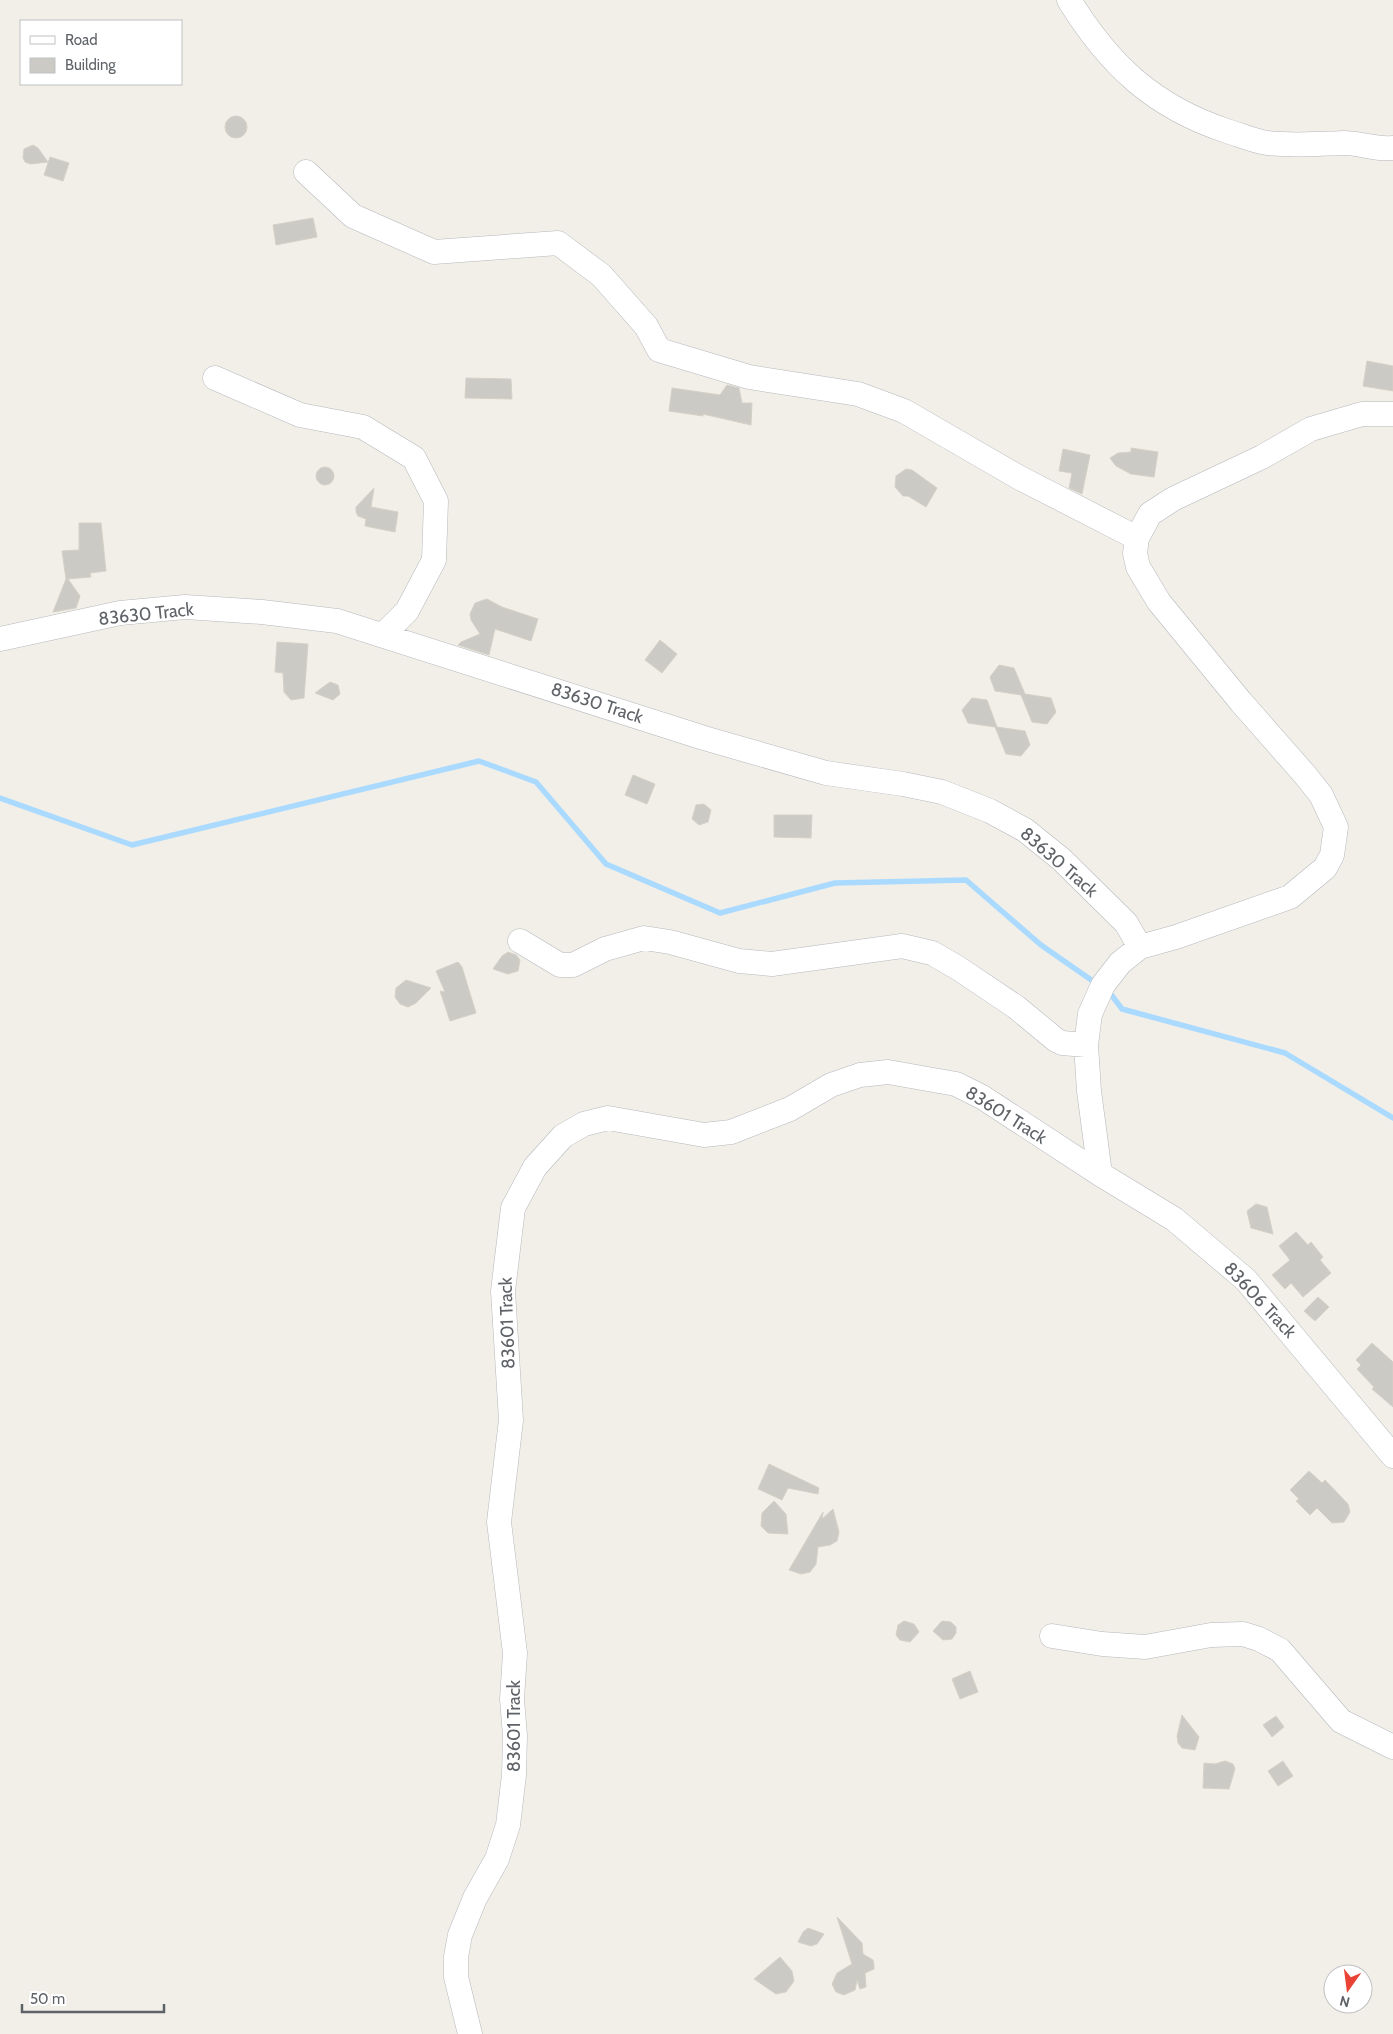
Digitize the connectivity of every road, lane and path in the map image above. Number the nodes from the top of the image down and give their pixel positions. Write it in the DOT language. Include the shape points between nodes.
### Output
graph roads {
  1 [pos="1069,0"];
  2 [pos="1393,148"];
  3 [pos="306,172"];
  4 [pos="215,378"];
  5 [pos="1393,414"];
  6 [pos="1136,538"];
  7 [pos="383,635"];
  8 [pos="0,639"];
  9 [pos="520,941"];
  10 [pos="1140,947"];
  11 [pos="1086,1045"];
  12 [pos="1100,1174"];
  13 [pos="1393,1456"];
  14 [pos="1052,1636"];
  15 [pos="1393,1747"];
  16 [pos="470,2034"];
  1 -- 2 [label="street" via="1118,64 1149,93 1201,122 1266,142 1302,146 1346,143"];
  3 -- 6 [label="street" via="352,216 434,252 558,243 601,275 646,326 659,350 749,378 858,394 904,411 1020,478"];
  4 -- 7 [label="street" via="300,415 363,427 414,458 436,501 434,560 407,611"];
  5 -- 6 [label="street" via="1362,414 1311,429 1262,457 1172,499 1150,514"];
  6 -- 10 [label="street" via="1138,567 1159,602 1306,776 1321,796 1336,827 1332,855 1325,868 1290,897"];
  7 -- 8 [label="street, 83630 Track" via="337,621 185,607 120,613"];
  7 -- 10 [label="street, 83630 Track" via="704,738 826,773 942,792 990,811 1025,830 1061,859 1126,922"];
  9 -- 11 [label="street" via="560,965 573,965 605,949 644,938 739,961 772,964 902,946 932,953 958,968 1016,1007 1056,1040"];
  10 -- 11 [label="street" via="1120,963 1103,985 1090,1014"];
  11 -- 12 [label="street"];
  12 -- 13 [label="street, 83606 Track" via="1174,1219 1246,1280"];
  12 -- 16 [label="street, 83601 Track" via="982,1097 956,1084 888,1072 860,1075 831,1085 790,1110 731,1132 704,1135 608,1118 595,1121 563,1136 536,1167 513,1208 503,1291 511,1420 499,1522 514,1653 514,1775 508,1825 497,1859 475,1898 460,1935 456,1957 456,1978"];
  14 -- 15 [label="street" via="1145,1647 1211,1635 1243,1634 1259,1639 1285,1655 1341,1721"];
}
